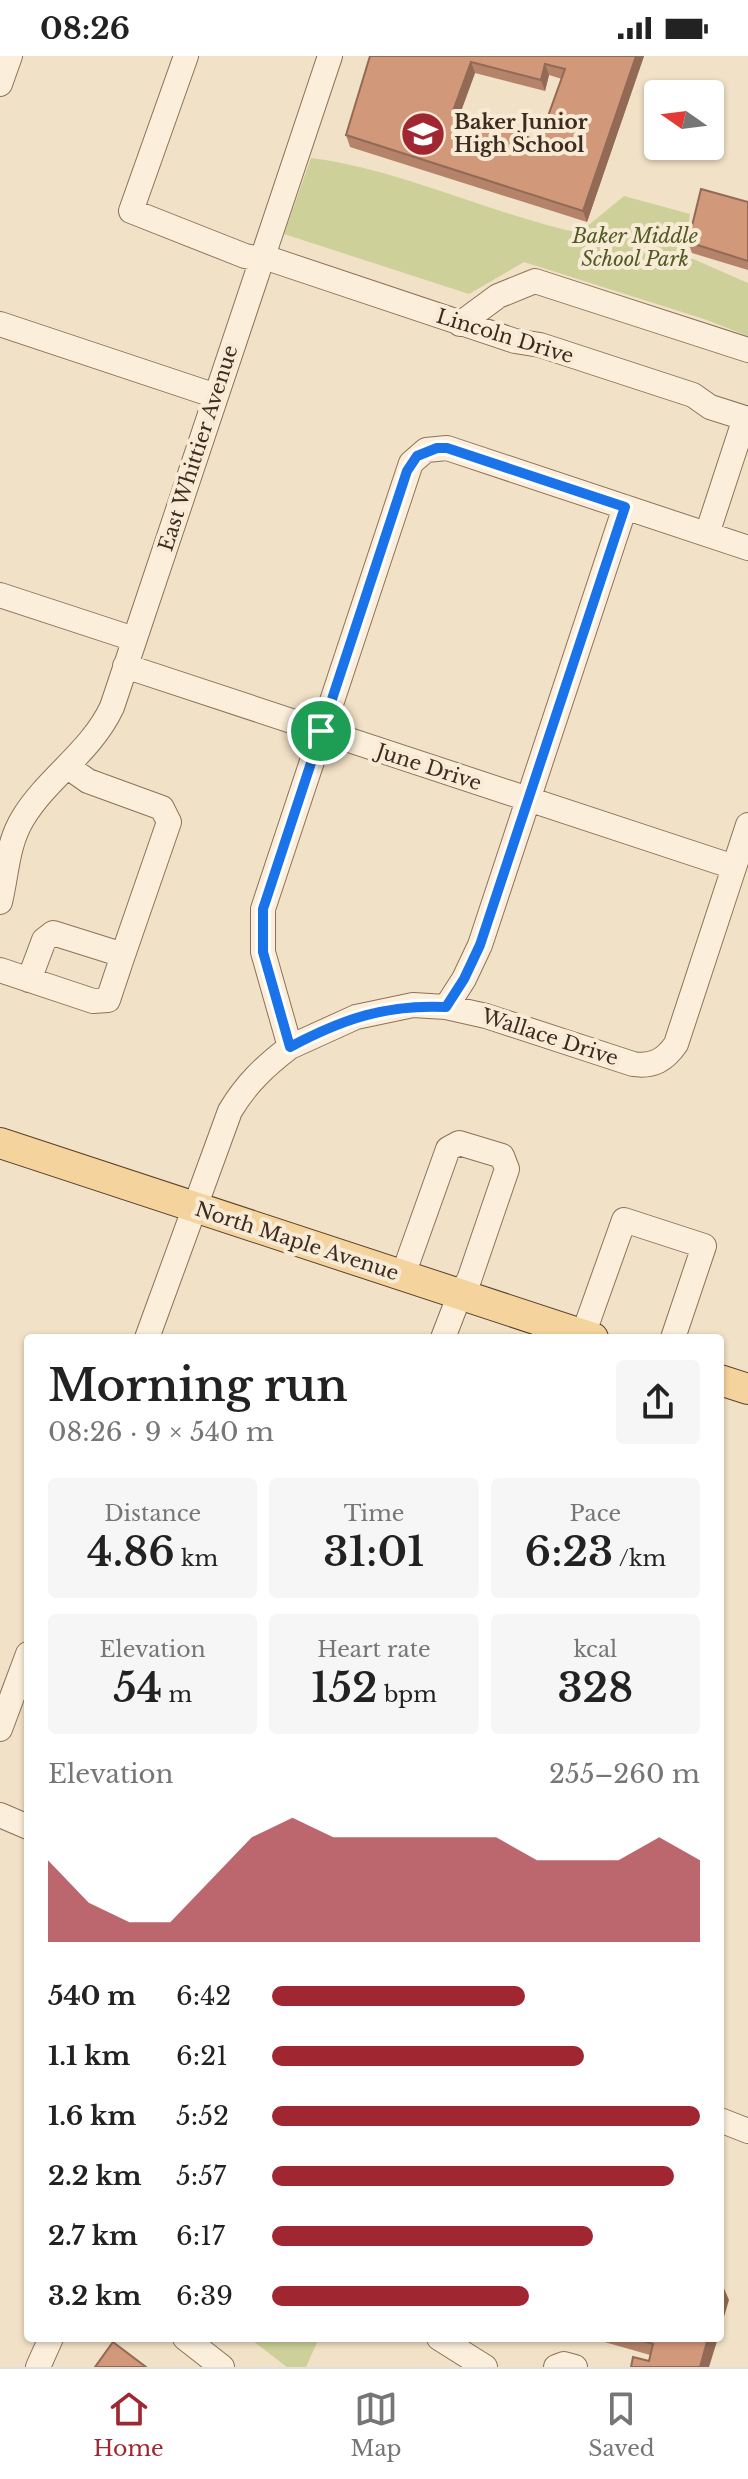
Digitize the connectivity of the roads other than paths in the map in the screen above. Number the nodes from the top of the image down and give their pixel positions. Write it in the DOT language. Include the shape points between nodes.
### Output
graph roads {
  1 [pos="10,56"];
  2 [pos="186,56"];
  3 [pos="330,56"];
  4 [pos="0,84"];
  5 [pos="261,258"];
  6 [pos="0,324"];
  7 [pos="460,324"];
  8 [pos="748,350"];
  9 [pos="216,396"];
  10 [pos="747,418"];
  11 [pos="625,507"];
  12 [pos="707,534"];
  13 [pos="748,548"];
  14 [pos="0,595"];
  15 [pos="134,639"];
  16 [pos="125,666"];
  17 [pos="321,731"];
  18 [pos="68,767"];
  19 [pos="528,800"];
  20 [pos="748,825"];
  21 [pos="4,857"];
  22 [pos="734,867"];
  23 [pos="0,902"];
  24 [pos="123,955"];
  25 [pos="0,970"];
  26 [pos="29,980"];
  27 [pos="446,1007"];
  28 [pos="290,1047"];
  29 [pos="0,1143"];
  30 [pos="196,1208"];
  31 [pos="403,1275"];
  32 [pos="460,1294"];
  33 [pos="149,1334"];
  34 [pos="445,1334"];
  35 [pos="582,1334"];
  36 [pos="589,1334"];
  37 [pos="674,1334"];
  38 [pos="724,1381"];
  39 [pos="748,1389"];
  40 [pos="24,1665"];
  41 [pos="0,1729"];
  42 [pos="0,1815"];
  43 [pos="24,1825"];
  44 [pos="724,2122"];
  45 [pos="748,2131"];
  46 [pos="49,2342"];
  47 [pos="190,2342"];
  48 [pos="445,2342"];
  49 [pos="38,2367"];
  50 [pos="222,2367"];
  51 [pos="485,2367"];
  52 [pos="556,2367"];
  53 [pos="575,2367"];
  1 -- 4 [label="street"];
  2 -- 5 [label="street, Lincoln Drive" via="131,211"];
  3 -- 5 [label="street, East Whittier Avenue"];
  5 -- 7 [label="street, Lincoln Drive"];
  5 -- 9 [label="street, East Whittier Avenue"];
  6 -- 9 [label="street"];
  7 -- 8 [label="street" via="498,296 535,281"];
  7 -- 10 [label="street, Lincoln Drive" via="693,395 710,407"];
  9 -- 15 [label="street, East Whittier Avenue"];
  10 -- 12 [label="street"];
  11 -- 12 [label="street"];
  11 -- 17 [label="street" via="447,448 417,456"];
  11 -- 19 [label="street"];
  12 -- 13 [label="street"];
  14 -- 15 [label="street"];
  15 -- 16 [label="street, East Whittier Avenue"];
  16 -- 17 [label="street, June Drive"];
  16 -- 18 [label="street" via="103,727"];
  17 -- 19 [label="street, June Drive"];
  17 -- 28 [label="street" via="261,920 263,952"];
  18 -- 21 [label="street" via="22,820"];
  18 -- 24 [label="street" via="88,781 162,808 169,822"];
  19 -- 22 [label="street, June Drive"];
  19 -- 27 [label="street" via="480,945"];
  20 -- 22 [label="street, Wallace Drive"];
  21 -- 23 [label="street"];
  22 -- 27 [label="street, Wallace Drive" via="676,1044 656,1063 633,1064"];
  24 -- 26 [label="street" via="53,933 44,940"];
  24 -- 26 [label="street" via="108,1000 93,1001"];
  25 -- 26 [label="street"];
  27 -- 28 [label="street, Wallace Drive" via="413,1005 356,1017"];
  28 -- 30 [label="street, Wallace Drive" via="243,1088 220,1133"];
  29 -- 30 [label="main road, North Maple Avenue"];
  30 -- 31 [label="main road, North Maple Avenue"];
  30 -- 33 [label="street, Wallace Drive"];
  31 -- 32 [label="main road, North Maple Avenue"];
  31 -- 32 [label="street" via="448,1149 459,1143 502,1156 507,1169"];
  32 -- 34 [label="street"];
  32 -- 35 [label="main road, North Maple Avenue"];
  36 -- 37 [label="street" via="624,1220 704,1246"];
  38 -- 39 [label="main road"];
  40 -- 41 [label="street"];
  42 -- 43 [label="street"];
  44 -- 45 [label="street"];
  46 -- 49 [label="street"];
  47 -- 50 [label="street"];
  48 -- 51 [label="street"];
  52 -- 53 [label="street"];
}
